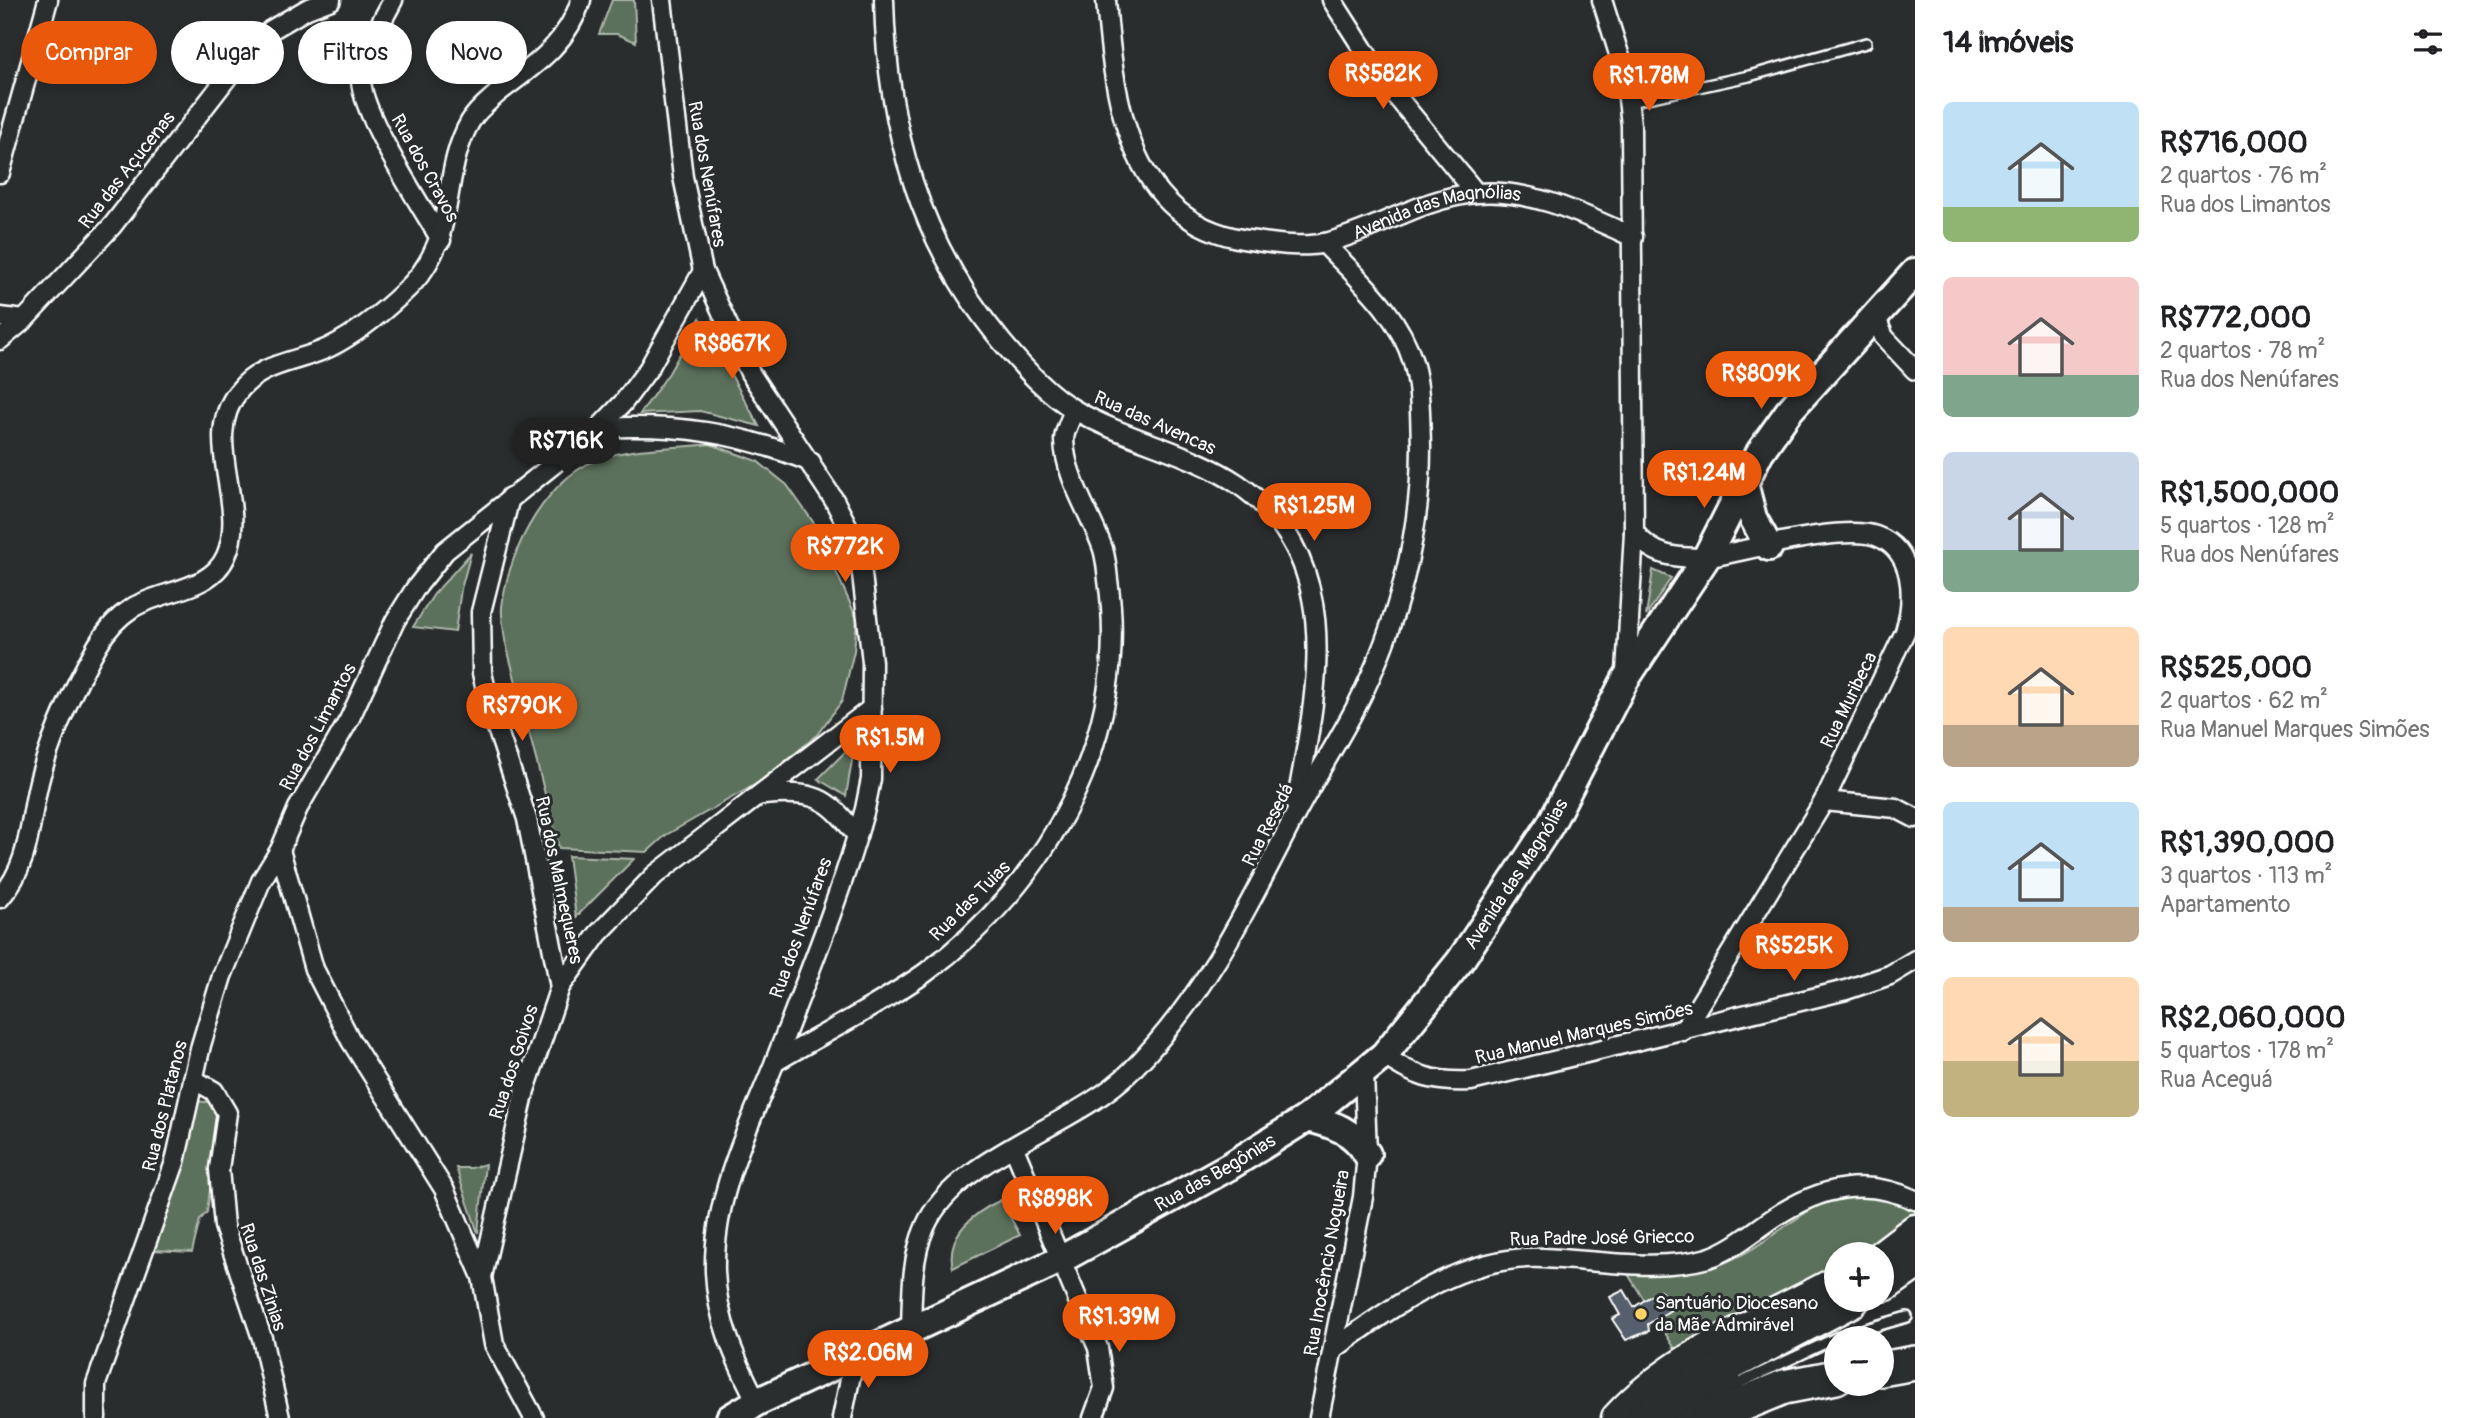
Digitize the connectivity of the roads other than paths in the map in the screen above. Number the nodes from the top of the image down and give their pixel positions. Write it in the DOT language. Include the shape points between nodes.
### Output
graph roads {
  1 [pos="48,0"];
  2 [pos="331,0"];
  3 [pos="393,0"];
  4 [pos="581,0"];
  5 [pos="662,0"];
  6 [pos="884,0"];
  7 [pos="1106,0"];
  8 [pos="1332,0"];
  9 [pos="1602,0"];
  10 [pos="1866,43"];
  11 [pos="1629,102"];
  12 [pos="0,173"];
  13 [pos="1476,193"];
  14 [pos="1633,237"];
  15 [pos="441,240"];
  16 [pos="1324,243"];
  17 [pos="703,271"];
  18 [pos="1915,272"];
  19 [pos="0,317"];
  20 [pos="1876,318"];
  21 [pos="24,320"];
  22 [pos="0,340"];
  23 [pos="1915,370"];
  24 [pos="1074,410"];
  25 [pos="599,428"];
  26 [pos="811,463"];
  27 [pos="1744,483"];
  28 [pos="510,497"];
  29 [pos="1634,532"];
  30 [pos="1769,547"];
  31 [pos="1706,558"];
  32 [pos="1625,680"];
  33 [pos="872,708"];
  34 [pos="763,795"];
  35 [pos="1824,801"];
  36 [pos="1915,818"];
  37 [pos="1293,819"];
  38 [pos="857,836"];
  39 [pos="280,850"];
  40 [pos="0,898"];
  41 [pos="1915,960"];
  42 [pos="560,987"];
  43 [pos="1683,1031"];
  44 [pos="1384,1055"];
  45 [pos="775,1062"];
  46 [pos="1364,1073"];
  47 [pos="193,1079"];
  48 [pos="1307,1118"];
  49 [pos="1014,1148"];
  50 [pos="1367,1154"];
  51 [pos="1915,1200"];
  52 [pos="1915,1230"];
  53 [pos="1060,1259"];
  54 [pos="1915,1263"];
  55 [pos="1894,1270"];
  56 [pos="1894,1274"];
  57 [pos="482,1277"];
  58 [pos="1824,1288"];
  59 [pos="1829,1312"];
  60 [pos="1907,1317"];
  61 [pos="911,1331"];
  62 [pos="1334,1349"];
  63 [pos="855,1355"];
  64 [pos="1915,1363"];
  65 [pos="1894,1367"];
  66 [pos="1824,1379"];
  67 [pos="1728,1388"];
  68 [pos="757,1402"];
  69 [pos="96,1418"];
  70 [pos="280,1418"];
  71 [pos="534,1418"];
  72 [pos="730,1418"];
  73 [pos="842,1418"];
  74 [pos="1093,1418"];
  75 [pos="1319,1418"];
  76 [pos="1617,1418"];
  77 [pos="1643,1418"];
  78 [pos="1681,1418"];
  79 [pos="1706,1418"];
  1 -- 12 [label="street"];
  2 -- 21 [label="street, Rua das Açucenas" via="271,30 240,61 111,226"];
  3 -- 15 [label="street, Rua dos Cravos" via="364,65 364,97"];
  4 -- 15 [label="street" via="561,41 471,120 453,173"];
  5 -- 17 [label="street, Rua dos Nenúfares" via="683,177"];
  6 -- 24 [label="street, Rua das Avencas" via="894,102 906,162 925,219 950,270 990,328 1022,366"];
  7 -- 16 [label="street, Avenida das Magnólias" via="1122,123 1135,154 1166,200 1191,220 1244,240"];
  8 -- 13 [label="street" via="1383,80"];
  9 -- 11 [label="street" via="1625,73"];
  10 -- 11 [label="lane" via="1749,76"];
  11 -- 14 [label="street"];
  13 -- 14 [label="street, Avenida das Magnólias" via="1541,199"];
  13 -- 16 [label="street, Avenida das Magnólias" via="1420,205"];
  14 -- 29 [label="street, Avenida das Magnólias"];
  15 -- 40 [label="street" via="407,290 376,316 332,346 265,369 236,394 225,419 223,444 231,523 226,558 210,575 132,608 98,644 42,772 23,865"];
  16 -- 37 [label="street, Rua Resedá" via="1397,323 1413,362 1420,403 1421,468 1413,536 1396,612 1358,704"];
  17 -- 25 [label="street, Rua dos Limantos" via="649,368"];
  17 -- 26 [label="street, Rua dos Nenúfares" via="750,373"];
  18 -- 20 [label="main road, Avenida das Magnólias"];
  19 -- 21 [label="street"];
  20 -- 23 [label="street" via="1884,337"];
  20 -- 27 [label="main road, Avenida das Magnólias" via="1789,411"];
  21 -- 22 [label="street, Rua das Açucenas"];
  24 -- 37 [label="street, Rua das Avencas" via="1237,484 1270,511 1296,548 1311,594 1318,669"];
  24 -- 45 [label="street, Rua das Tuias" via="1064,438 1066,449 1104,551 1111,602 1111,653 1102,716 1086,771 1036,864 968,937 924,973"];
  25 -- 26 [label="street" via="694,428 735,435"];
  25 -- 28 [label="street, Rua dos Limantos"];
  26 -- 33 [label="street, Rua dos Nenúfares" via="850,531 862,574 872,650"];
  27 -- 30 [label="main road" via="1753,518"];
  27 -- 31 [label="main road, Avenida das Magnólias"];
  28 -- 39 [label="street, Rua dos Limantos" via="445,551 415,589"];
  28 -- 42 [label="street, Rua dos Malmequeres" via="481,612 482,673 527,819"];
  29 -- 31 [label="street" via="1646,548 1658,554"];
  29 -- 32 [label="street, Avenida das Magnólias"];
  30 -- 31 [label="street, Rua Muribeca"];
  30 -- 35 [label="street, Rua Muribeca" via="1840,533 1876,536 1903,558 1914,587 1905,632"];
  31 -- 32 [label="main road, Avenida das Magnólias"];
  32 -- 44 [label="main road, Avenida das Magnólias" via="1550,825 1460,961"];
  33 -- 34 [label="street, Rua dos Goivos"];
  33 -- 38 [label="street, Rua dos Nenúfares" via="871,779"];
  34 -- 38 [label="street" via="793,792 823,799 840,812"];
  34 -- 42 [label="street, Rua dos Goivos" via="686,849 646,884 598,934"];
  35 -- 36 [label="street" via="1896,808"];
  35 -- 43 [label="street, Rua Muribeca"];
  37 -- 49 [label="street, Rua Resedá" via="1221,957 1173,1022 1129,1073 1100,1096"];
  38 -- 45 [label="street, Rua dos Nenúfares"];
  39 -- 47 [label="street, Rua dos Platanos" via="261,881 222,976"];
  39 -- 57 [label="street" via="314,969 351,1041 444,1189"];
  41 -- 43 [label="street, Rua Manuel Marques Simões" via="1890,975 1846,990"];
  42 -- 57 [label="street, Rua dos Goivos" via="525,1090"];
  43 -- 44 [label="street, Rua Manuel Marques Simões" via="1447,1083 1405,1071"];
  44 -- 46 [label="main road, Rua das Begônias"];
  45 -- 68 [label="street, Rua dos Nenúfares" via="732,1170 716,1234 718,1297 726,1340"];
  46 -- 48 [label="main road, Rua das Begônias"];
  46 -- 50 [label="street, Rua Inocêncio Nogueira"];
  47 -- 69 [label="street, Rua dos Platanos" via="175,1162 96,1384"];
  47 -- 70 [label="street, Rua das Zinias" via="214,1091 227,1113 219,1169 224,1226 262,1338"];
  48 -- 50 [label="main road" via="1359,1139"];
  48 -- 53 [label="main road, Rua das Begônias" via="1230,1166"];
  49 -- 53 [label="street"];
  49 -- 61 [label="street, Rua Resedá" via="951,1188 925,1227 918,1250"];
  50 -- 62 [label="street, Rua Inocêncio Nogueira" via="1358,1229"];
  51 -- 62 [label="street, Rua Padre José Griecco" via="1889,1189 1839,1189 1808,1199 1707,1258 1660,1263 1541,1257 1497,1261 1464,1270 1413,1297"];
  52 -- 55 [label="highway"];
  53 -- 61 [label="main road, Rua das Begônias"];
  53 -- 74 [label="street" via="1098,1348 1103,1372 1104,1388"];
  54 -- 56 [label="highway"];
  57 -- 71 [label="street, Rua dos Goivos" via="494,1344"];
  58 -- 76 [label="highway" via="1688,1357 1637,1396"];
  59 -- 77 [label="highway" via="1705,1377"];
  60 -- 67 [label="lane" via="1838,1337"];
  61 -- 63 [label="main road, Rua das Begônias"];
  62 -- 75 [label="street, Rua Inocêncio Nogueira"];
  63 -- 68 [label="main road, Rua das Begônias"];
  63 -- 73 [label="street"];
  64 -- 65 [label="highway"];
  66 -- 79 [label="highway" via="1784,1387"];
  67 -- 78 [label="highway"];
  67 -- 79 [label="highway"];
  68 -- 72 [label="main road, Rua das Begônias"];
}
